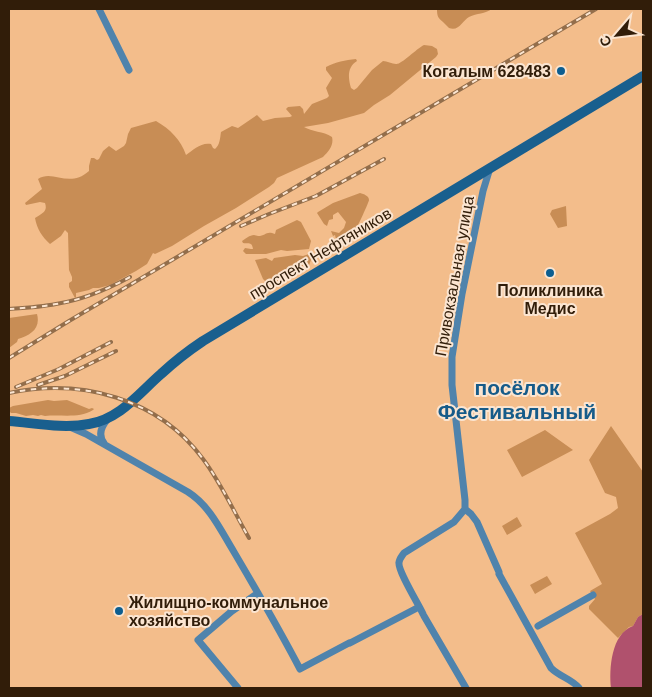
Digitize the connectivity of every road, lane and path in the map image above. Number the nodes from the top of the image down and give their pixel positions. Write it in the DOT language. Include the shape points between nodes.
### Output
graph roads {
  1 [pos="99,9"];
  2 [pos="130,70"];
  3 [pos="643,76"];
  4 [pos="490,167"];
  5 [pos="468,180"];
  6 [pos="483,192"];
  7 [pos="108,418"];
  8 [pos="9,422"];
  9 [pos="65,425"];
  10 [pos="106,446"];
  11 [pos="465,509"];
  12 [pos="258,593"];
  13 [pos="593,595"];
  14 [pos="422,612"];
  15 [pos="535,628"];
  16 [pos="238,688"];
  17 [pos="466,688"];
  18 [pos="580,688"];
  1 -- 2 [label="street"];
  3 -- 4 [label="main road, проспект Нефтяников"];
  4 -- 5 [label="main road, проспект Нефтяников"];
  4 -- 6 [label="street, Привокзальная улица"];
  5 -- 6 [label="street" via="479,182"];
  5 -- 7 [label="main road, проспект Нефтяников" via="192,349"];
  6 -- 11 [label="street, Привокзальная улица" via="452,357"];
  7 -- 9 [label="main road, проспект Нефтяников" via="88,424"];
  7 -- 10 [label="street" via="100,431"];
  8 -- 9 [label="main road, проспект Нефтяников"];
  9 -- 10 [label="street"];
  10 -- 12 [label="street" via="202,502"];
  11 -- 14 [label="street" via="454,522 404,553 399,560 401,571"];
  11 -- 15 [label="street" via="477,522 499,573"];
  12 -- 14 [label="street" via="300,669 349,643"];
  12 -- 16 [label="street" via="198,640"];
  13 -- 15 [label="street"];
  14 -- 17 [label="street"];
  15 -- 18 [label="street" via="551,668"];
}
